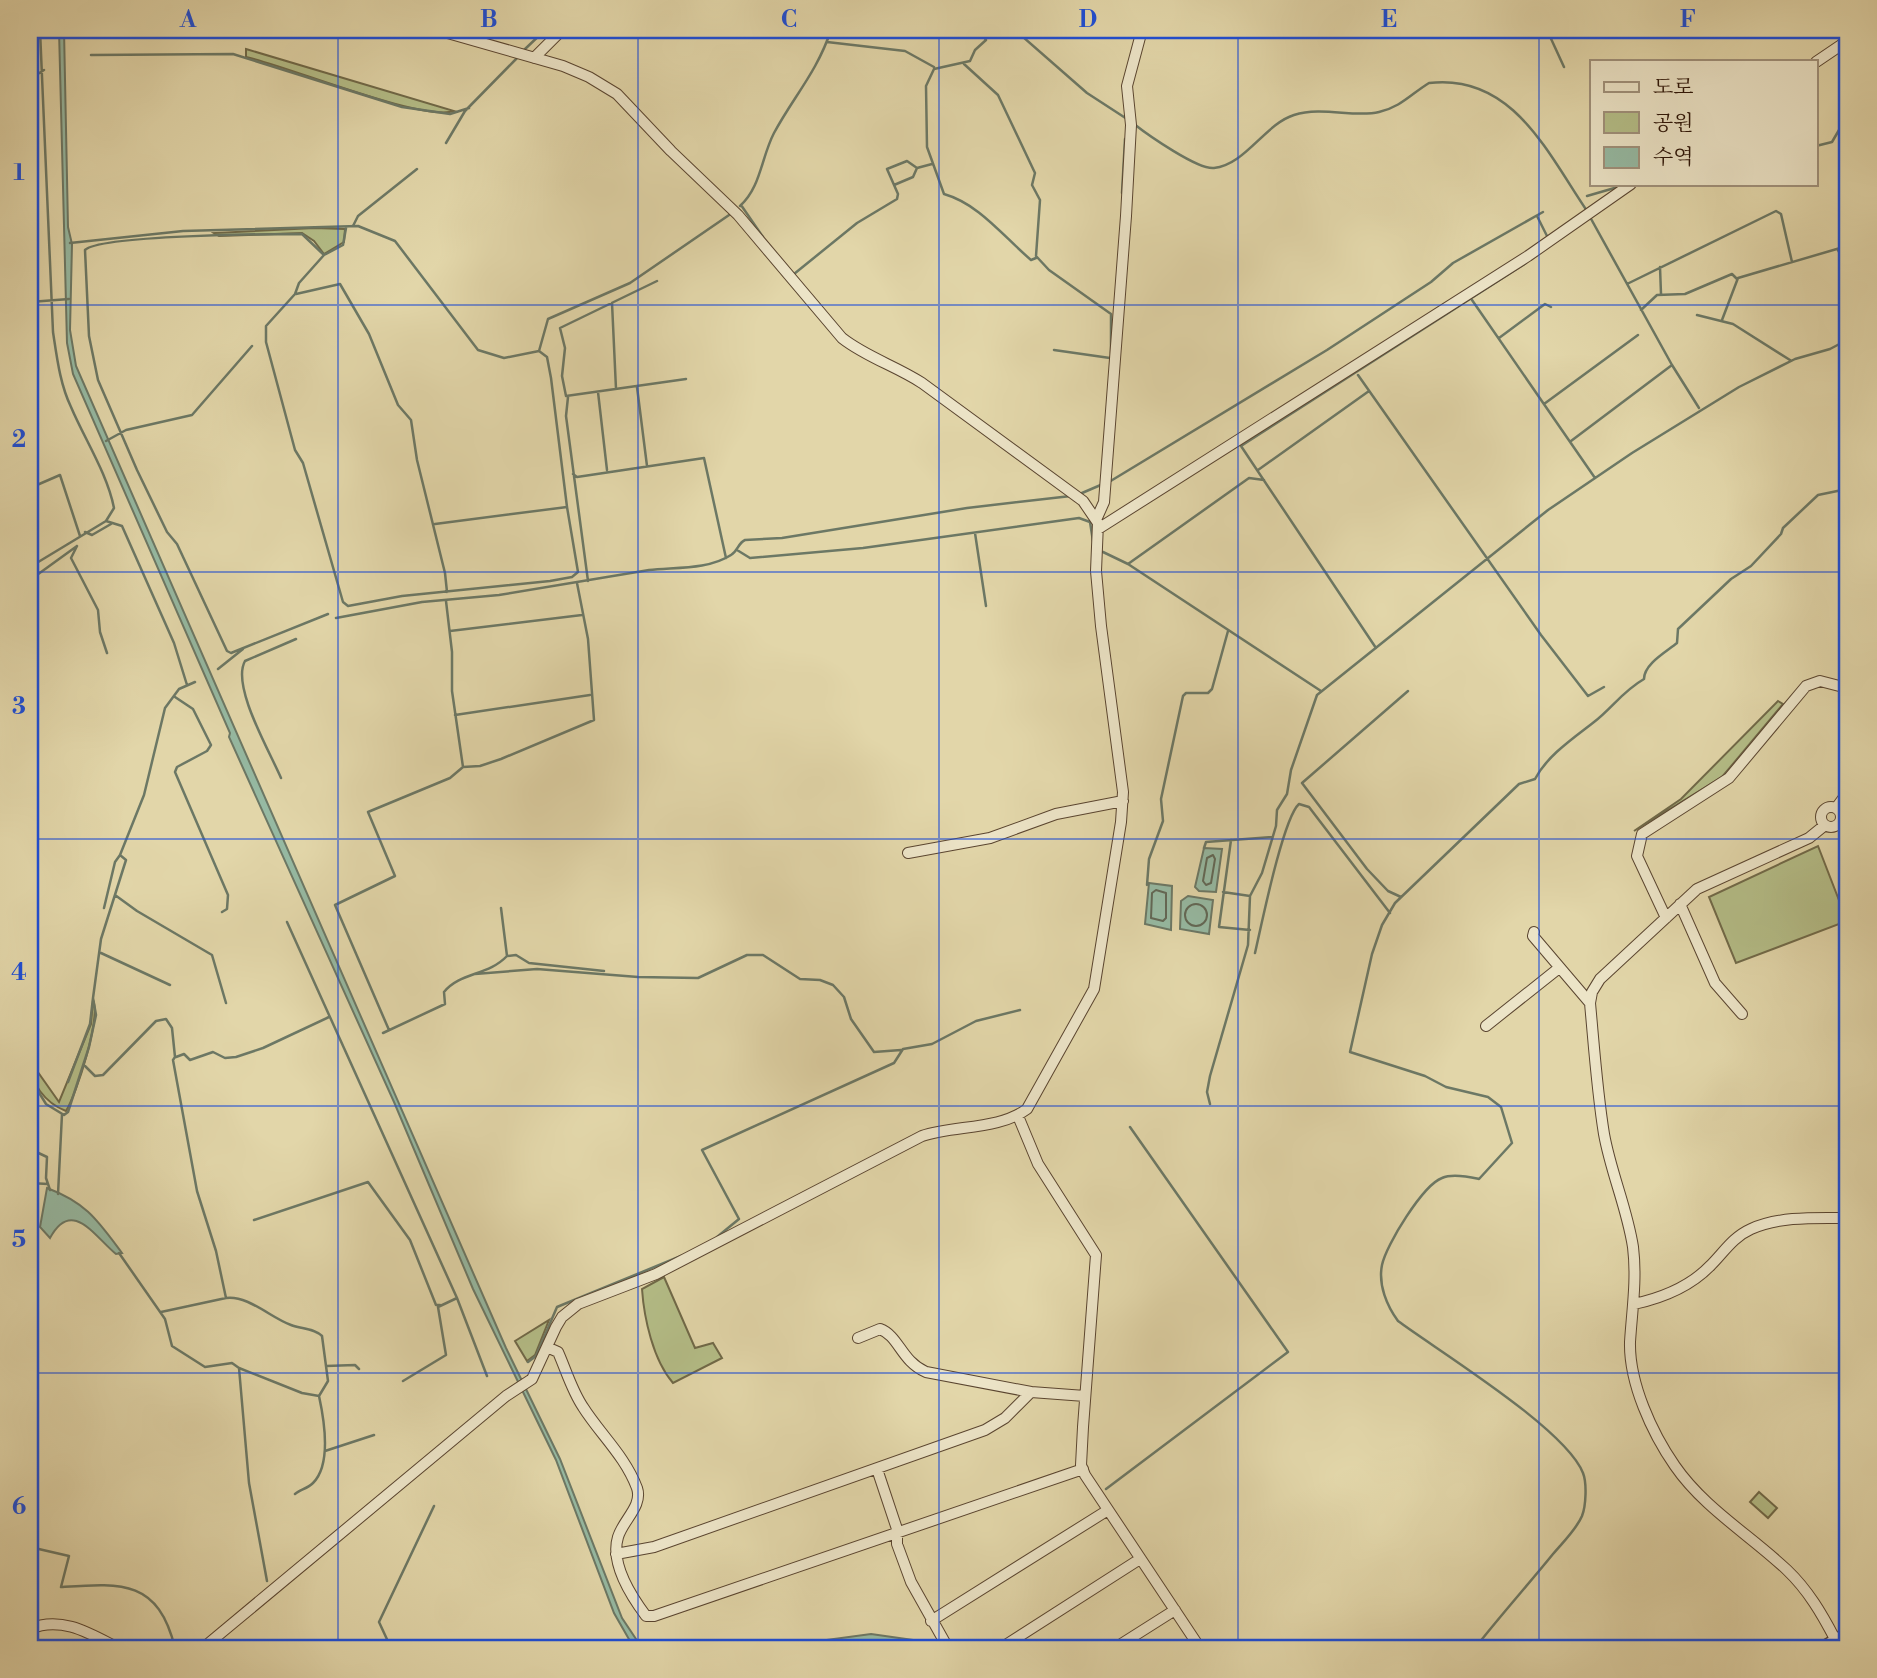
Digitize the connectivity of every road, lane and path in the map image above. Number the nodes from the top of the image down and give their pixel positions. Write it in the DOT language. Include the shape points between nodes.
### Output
graph roads {
  1 [pos="437,30"];
  2 [pos="562,30"];
  3 [pos="1142,30"];
  4 [pos="1847,41"];
  5 [pos="534,58"];
  6 [pos="1818,61"];
  7 [pos="1628,186"];
  8 [pos="1097,525"];
  9 [pos="1847,688"];
  10 [pos="1847,793"];
  11 [pos="1123,801"];
  12 [pos="908,853"];
  13 [pos="1680,904"];
  14 [pos="1666,918"];
  15 [pos="1534,932"];
  16 [pos="1559,968"];
  17 [pos="1590,1003"];
  18 [pos="1742,1014"];
  19 [pos="1486,1026"];
  20 [pos="1018,1116"];
  21 [pos="1847,1218"];
  22 [pos="1634,1304"];
  23 [pos="858,1338"];
  24 [pos="549,1348"];
  25 [pos="1031,1392"];
  26 [pos="1085,1396"];
  27 [pos="877,1469"];
  28 [pos="1083,1469"];
  29 [pos="1108,1510"];
  30 [pos="897,1534"];
  31 [pos="616,1554"];
  32 [pos="1140,1559"];
  33 [pos="1175,1610"];
  34 [pos="931,1621"];
  35 [pos="30,1629"];
  36 [pos="1841,1637"];
  37 [pos="118,1648"];
  38 [pos="203,1648"];
  39 [pos="948,1648"];
  40 [pos="1001,1648"];
  41 [pos="1115,1648"];
  42 [pos="1200,1648"];
  43 [pos="1823,1648"];
  1 -- 5 [label="street"];
  2 -- 5 [label="street"];
  3 -- 8 [label="street" via="1127,86 1131,125 1126,216 1104,502"];
  4 -- 6 [label="street"];
  5 -- 8 [label="street" via="589,77 617,94 738,215 842,338 857,350 902,369 970,416 1083,501"];
  7 -- 8 [label="street" via="1494,278"];
  8 -- 11 [label="street" via="1101,626"];
  9 -- 14 [label="street" via="1820,681 1806,686 1729,778 1642,834 1637,856"];
  10 -- 13 [label="street" via="1836,808 1821,813 1825,825 1809,838 1697,889"];
  11 -- 12 [label="street" via="1056,814 990,838"];
  11 -- 20 [label="street" via="1094,989 1027,1109"];
  13 -- 14 [label="street"];
  13 -- 18 [label="street" via="1715,983"];
  14 -- 17 [label="street" via="1600,979"];
  15 -- 16 [label="street"];
  16 -- 17 [label="street"];
  16 -- 19 [label="street"];
  17 -- 22 [label="street" via="1605,1137 1633,1250"];
  20 -- 24 [label="street" via="922,1136 656,1274 578,1304 562,1317"];
  20 -- 26 [label="street" via="1038,1164 1096,1255"];
  21 -- 22 [label="street" via="1794,1219 1751,1229 1731,1242 1693,1281"];
  22 -- 36 [label="street" via="1633,1371 1660,1442 1690,1486 1788,1571"];
  23 -- 25 [label="street" via="880,1329 912,1366 926,1372"];
  24 -- 31 [label="street" via="558,1352 582,1407 629,1468 638,1491 636,1505 617,1539"];
  24 -- 38 [label="street" via="523,1386"];
  25 -- 26 [label="street"];
  25 -- 27 [label="street" via="985,1430"];
  26 -- 28 [label="street"];
  27 -- 30 [label="street"];
  27 -- 31 [label="street" via="654,1547"];
  28 -- 29 [label="street"];
  28 -- 30 [label="street"];
  29 -- 32 [label="street"];
  29 -- 34 [label="street"];
  30 -- 31 [label="street" via="654,1616 646,1616 635,1602"];
  30 -- 34 [label="street" via="911,1582"];
  32 -- 33 [label="street"];
  32 -- 40 [label="street"];
  33 -- 41 [label="street"];
  33 -- 42 [label="street"];
  34 -- 39 [label="street"];
  35 -- 37 [label="street" via="62,1624"];
  36 -- 43 [label="street"];
}
